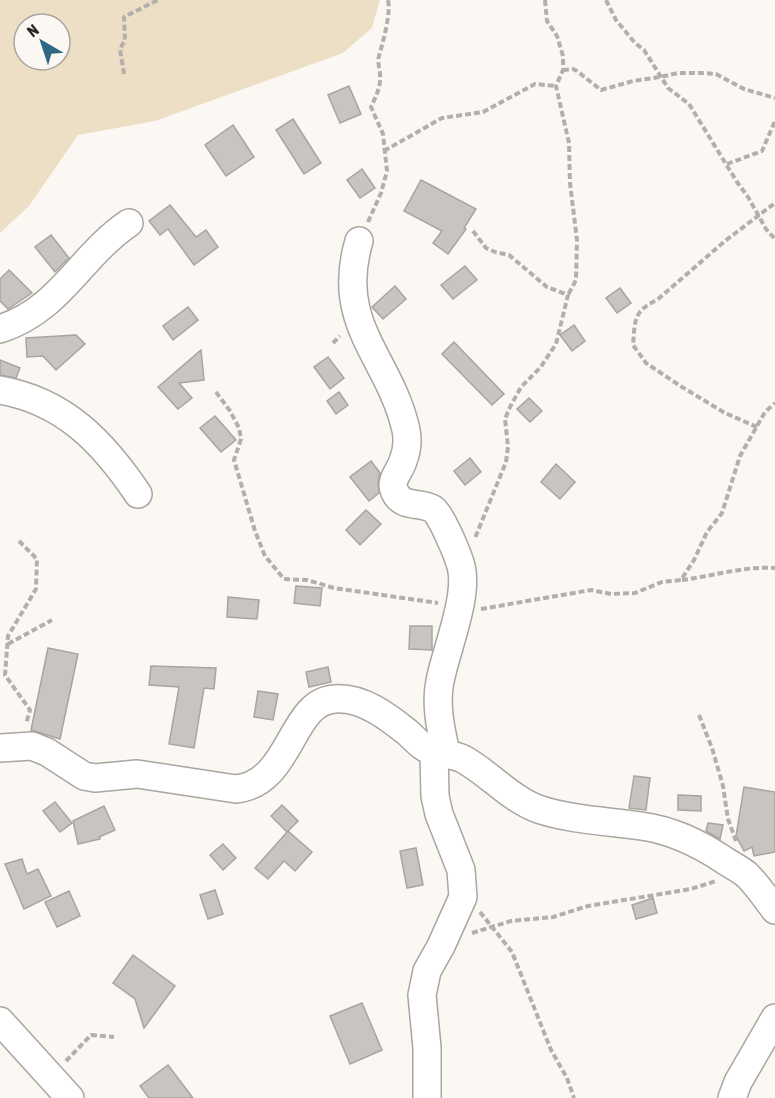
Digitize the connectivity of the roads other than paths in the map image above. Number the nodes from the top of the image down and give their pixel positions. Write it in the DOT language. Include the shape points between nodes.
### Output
graph roads {
  1 [pos="129,223"];
  2 [pos="359,241"];
  3 [pos="0,329"];
  4 [pos="0,390"];
  5 [pos="138,494"];
  6 [pos="11,746"];
  7 [pos="440,753"];
  8 [pos="775,910"];
  9 [pos="775,1018"];
  10 [pos="0,1021"];
  11 [pos="61,1088"];
  12 [pos="427,1098"];
  13 [pos="732,1098"];
  1 -- 3 [label="street" via="114,233 46,305 18,323"];
  2 -- 7 [label="street" via="352,269 354,303 368,345 407,432 406,451 393,488 403,501 437,513 461,566 459,606 438,695"];
  4 -- 5 [label="street" via="50,405 70,419 96,440"];
  6 -- 7 [label="street" via="32,746 48,752 84,776 95,778 137,774 248,788 271,771 311,708 331,699 343,699 380,712 424,747"];
  7 -- 8 [label="street" via="469,763 519,800 537,808 643,826 700,845 745,874"];
  7 -- 12 [label="street" via="437,805 461,870 462,897 427,971 422,995"];
  9 -- 13 [label="street"];
  10 -- 11 [label="street"];
}
